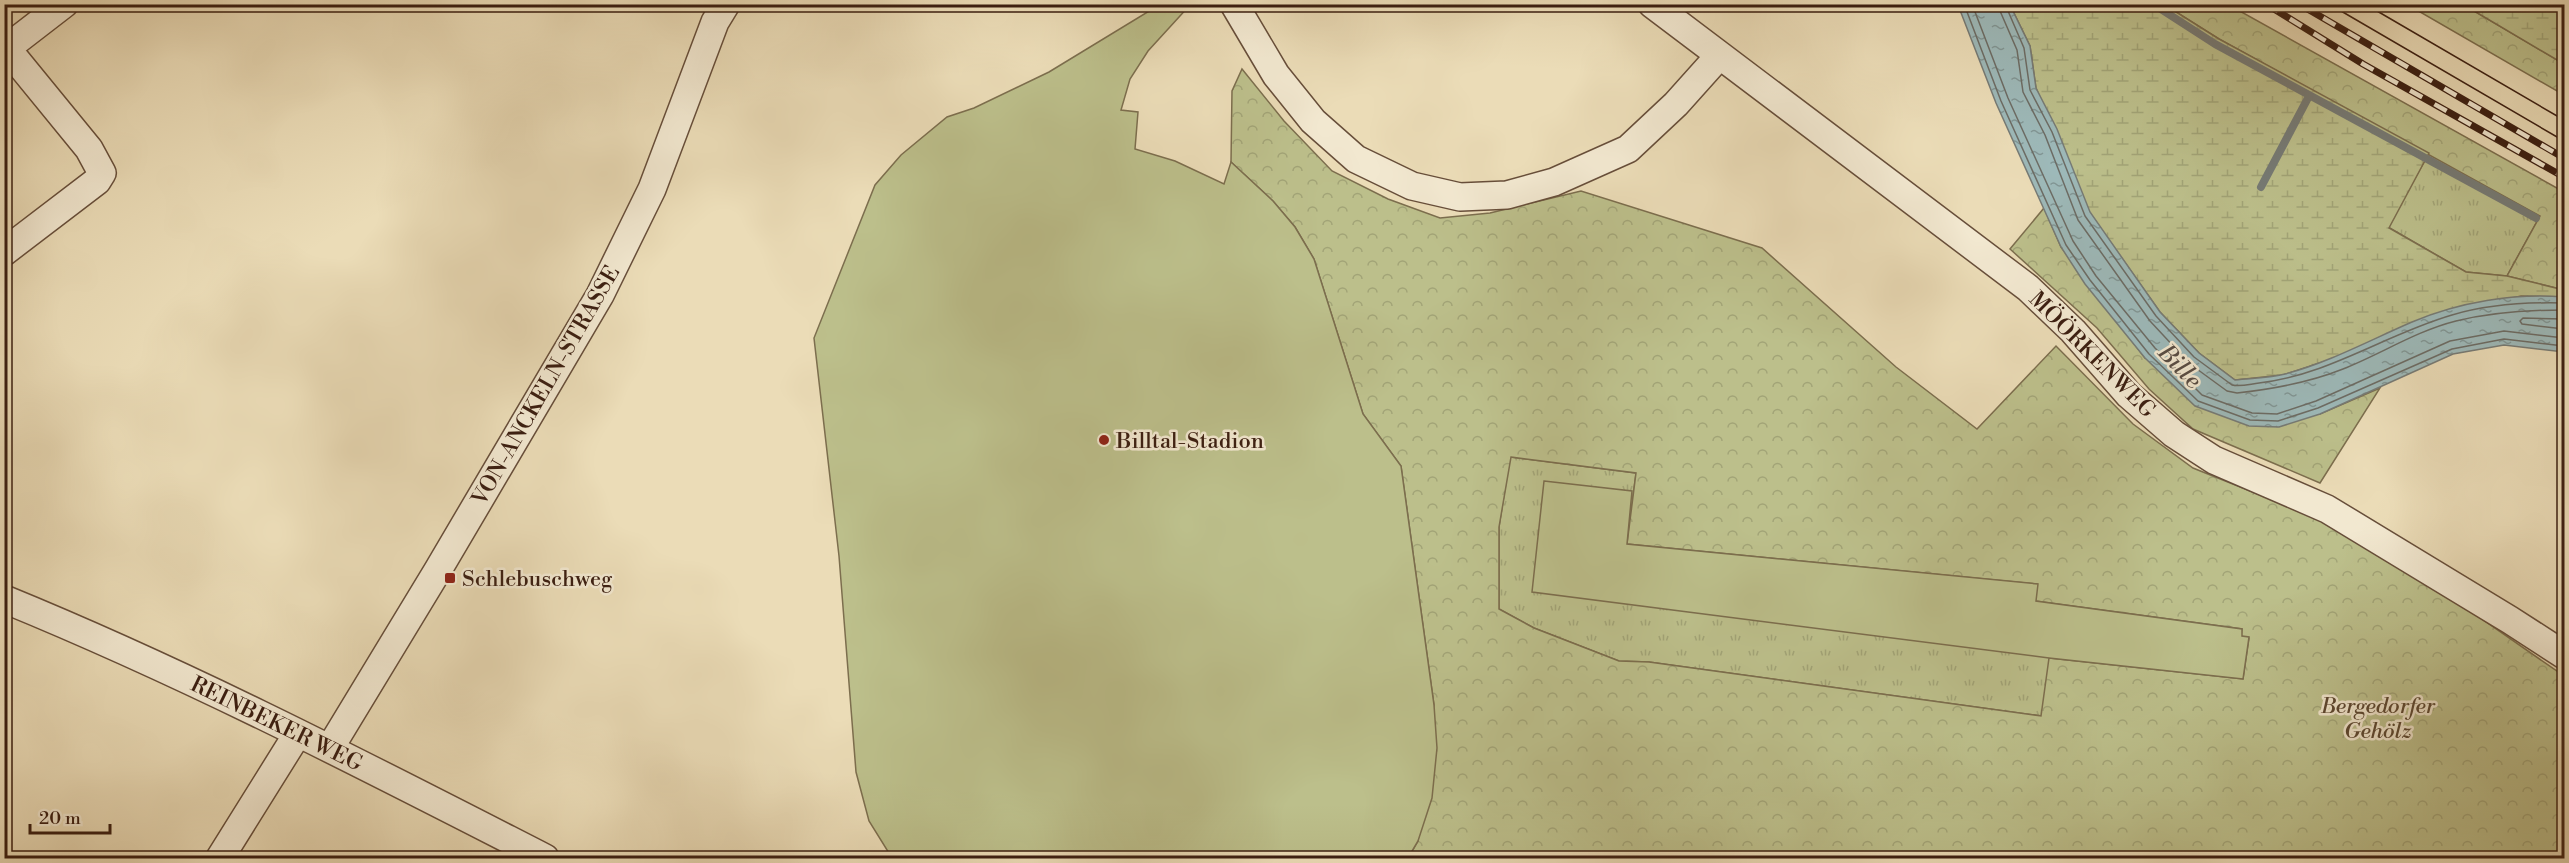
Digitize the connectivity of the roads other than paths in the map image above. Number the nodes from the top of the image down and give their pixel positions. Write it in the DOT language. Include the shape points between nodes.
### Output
graph roads {
  1 [pos="64,4"];
  2 [pos="726,4"];
  3 [pos="1234,4"];
  4 [pos="1652,4"];
  5 [pos="6,46"];
  6 [pos="1719,56"];
  7 [pos="4,252"];
  8 [pos="4,599"];
  9 [pos="2565,655"];
  10 [pos="298,733"];
  11 [pos="330,748"];
  12 [pos="220,858"];
  13 [pos="545,858"];
  1 -- 5 [label="street"];
  2 -- 11 [label="street, VON-ANCKELN-STRASSE" via="715,22 652,189 600,295"];
  3 -- 6 [label="street" via="1276,75 1313,121 1356,159 1412,186 1460,197 1507,195 1554,183 1628,149"];
  4 -- 6 [label="street, MÖÖRKENWEG"];
  5 -- 7 [label="street" via="99,164 100,177"];
  6 -- 9 [label="street, MÖÖRKENWEG" via="2028,288 2073,331 2128,396 2174,434 2214,460 2327,509"];
  8 -- 10 [label="street, REINBEKER WEG" via="113,643"];
  10 -- 11 [label="street, REINBEKER WEG"];
  10 -- 12 [label="street"];
  11 -- 13 [label="street, REINBEKER WEG"];
}
